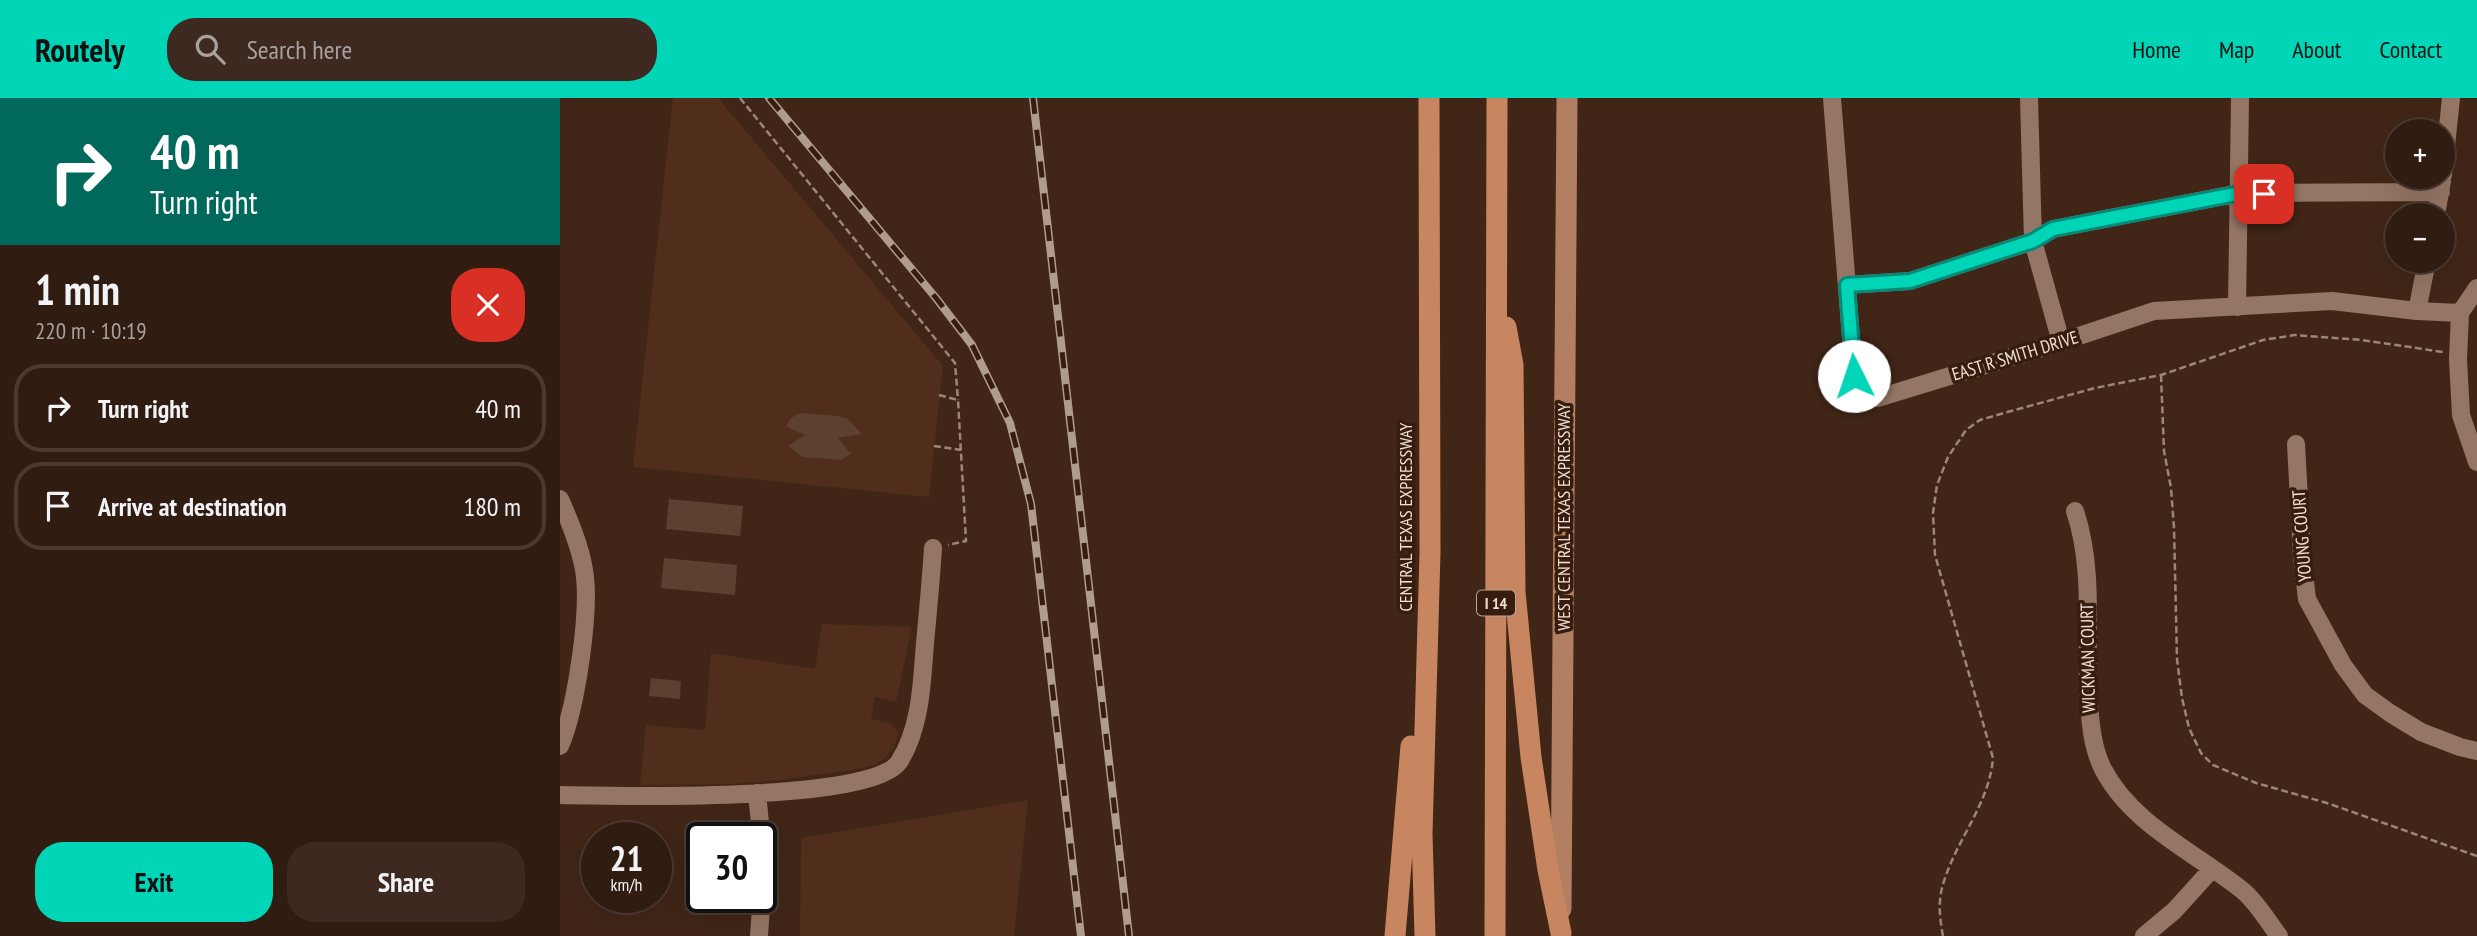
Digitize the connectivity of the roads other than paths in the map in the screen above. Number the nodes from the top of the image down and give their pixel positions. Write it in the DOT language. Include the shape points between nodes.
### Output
graph roads {
  1 [pos="1429,98"];
  2 [pos="1497,98"];
  3 [pos="1567,98"];
  4 [pos="1832,98"];
  5 [pos="2029,98"];
  6 [pos="2240,98"];
  7 [pos="2451,98"];
  8 [pos="2449,119"];
  9 [pos="2385,184"];
  10 [pos="2241,193"];
  11 [pos="2033,241"];
  12 [pos="1497,270"];
  13 [pos="2425,273"];
  14 [pos="1847,285"];
  15 [pos="2477,288"];
  16 [pos="2237,307"];
  17 [pos="2417,311"];
  18 [pos="2460,313"];
  19 [pos="2061,342"];
  20 [pos="2296,444"];
  21 [pos="2477,462"];
  22 [pos="560,499"];
  23 [pos="2075,511"];
  24 [pos="933,548"];
  25 [pos="1430,553"];
  26 [pos="560,746"];
  27 [pos="2477,751"];
  28 [pos="757,793"];
  29 [pos="560,794"];
  30 [pos="2212,869"];
  31 [pos="1561,934"];
  32 [pos="759,936"];
  33 [pos="1395,936"];
  34 [pos="1425,936"];
  35 [pos="1495,936"];
  36 [pos="2144,936"];
  37 [pos="2279,936"];
  1 -- 25 [label="highway, CENTRAL TEXAS EXPRESSWAY"];
  2 -- 12 [label="highway, I 14"];
  3 -- 31 [label="main road, WEST CENTRAL TEXAS EXPRESSWAY"];
  4 -- 14 [label="street, EAST R SMITH DRIVE"];
  5 -- 11 [label="street"];
  6 -- 10 [label="street"];
  7 -- 8 [label="street"];
  9 -- 10 [label="street"];
  10 -- 11 [label="street" via="2053,229"];
  10 -- 16 [label="street"];
  11 -- 14 [label="street" via="1910,281"];
  11 -- 19 [label="street"];
  12 -- 31 [label="highway" via="1513,365 1517,620 1531,757"];
  12 -- 35 [label="highway, I 14"];
  13 -- 17 [label="street"];
  14 -- 19 [label="street, EAST R SMITH DRIVE" via="1854,376 1878,398"];
  15 -- 18 [label="street"];
  16 -- 17 [label="street, EAST R SMITH DRIVE" via="2332,301"];
  16 -- 19 [label="street, EAST R SMITH DRIVE" via="2154,311"];
  17 -- 18 [label="street, EAST R SMITH DRIVE"];
  18 -- 21 [label="street" via="2460,415"];
  20 -- 27 [label="street, YOUNG COURT" via="2307,598 2343,666 2365,695 2390,713 2421,732"];
  22 -- 26 [label="street" via="585,572 585,602 575,693"];
  23 -- 30 [label="street, WICKMAN COURT" via="2087,582 2090,723 2102,767 2125,802"];
  24 -- 28 [label="street" via="920,696 911,737 898,763 884,774 836,785"];
  25 -- 33 [label="highway" via="1416,640"];
  25 -- 34 [label="highway, CENTRAL TEXAS EXPRESSWAY" via="1422,834"];
  28 -- 29 [label="street"];
  28 -- 32 [label="street" via="764,862"];
  30 -- 36 [label="street"];
  30 -- 37 [label="street, WICKMAN COURT" via="2245,892"];
}
